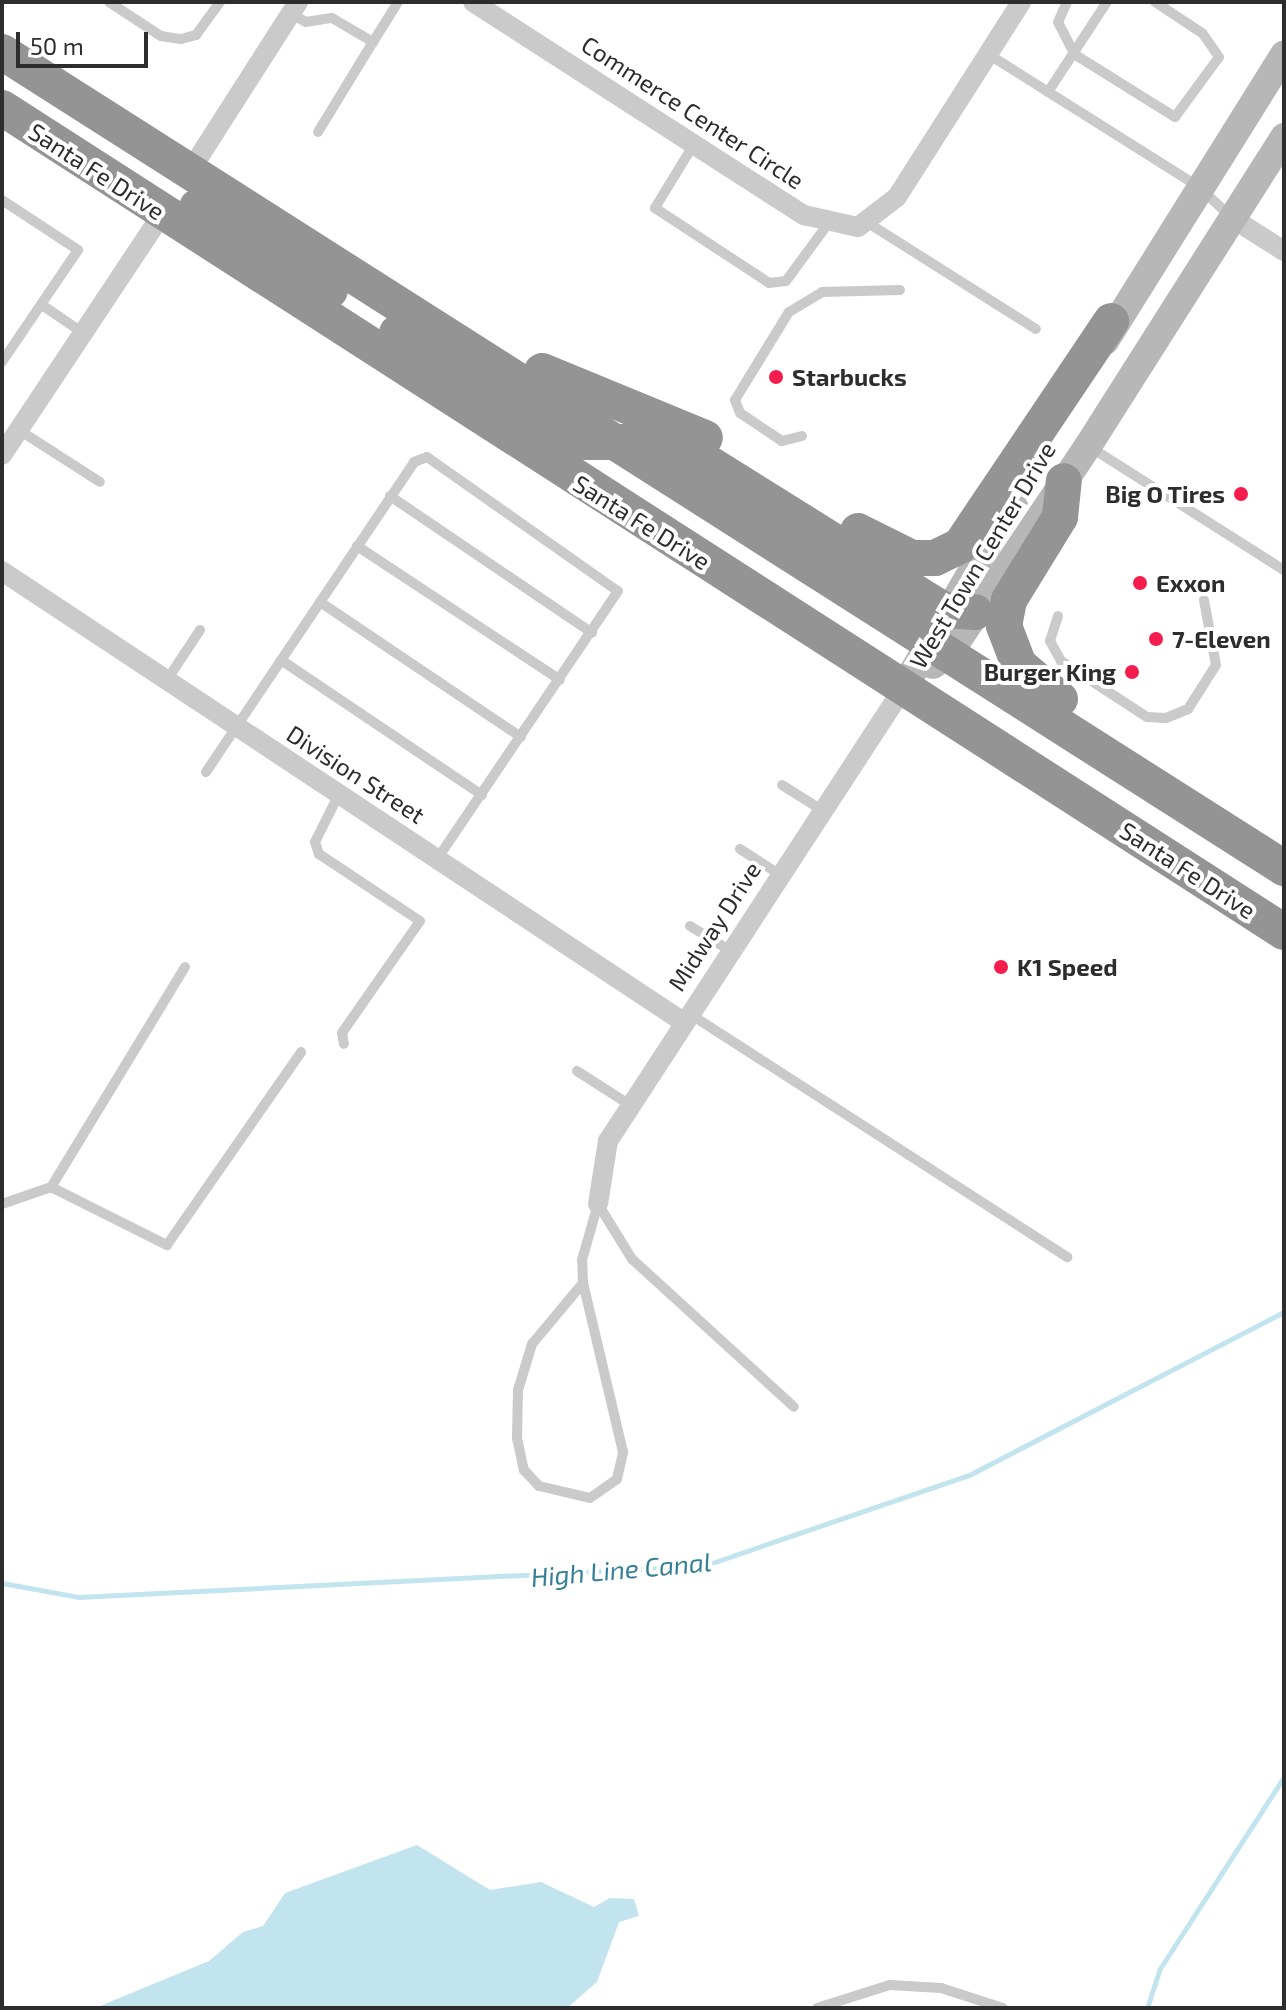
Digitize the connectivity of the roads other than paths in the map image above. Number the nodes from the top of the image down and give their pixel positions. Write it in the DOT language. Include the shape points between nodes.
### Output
graph roads {
  1 [pos="109,2"];
  2 [pos="220,2"];
  3 [pos="398,2"];
  4 [pos="473,2"];
  5 [pos="1021,2"];
  6 [pos="1067,2"];
  7 [pos="1107,2"];
  8 [pos="1155,2"];
  9 [pos="295,8"];
  10 [pos="373,42"];
  11 [pos="2,52"];
  12 [pos="988,54"];
  13 [pos="1074,54"];
  14 [pos="1284,54"];
  15 [pos="2,86"];
  16 [pos="1048,92"];
  17 [pos="2,108"];
  18 [pos="318,132"];
  19 [pos="1284,137"];
  20 [pos="694,144"];
  21 [pos="190,171"];
  22 [pos="1199,187"];
  23 [pos="2,200"];
  24 [pos="163,213"];
  25 [pos="1235,220"];
  26 [pos="830,221"];
  27 [pos="865,221"];
  28 [pos="1284,251"];
  29 [pos="900,290"];
  30 [pos="42,305"];
  31 [pos="1111,321"];
  32 [pos="1036,329"];
  33 [pos="84,333"];
  34 [pos="2,362"];
  35 [pos="496,366"];
  36 [pos="802,436"];
  37 [pos="9,440"];
  38 [pos="618,441"];
  39 [pos="1088,446"];
  40 [pos="1064,481"];
  41 [pos="100,482"];
  42 [pos="390,496"];
  43 [pos="357,546"];
  44 [pos="1284,570"];
  45 [pos="2,571"];
  46 [pos="1204,600"];
  47 [pos="320,602"];
  48 [pos="1058,616"];
  49 [pos="949,628"];
  50 [pos="200,630"];
  51 [pos="592,633"];
  52 [pos="281,660"];
  53 [pos="167,680"];
  54 [pos="560,680"];
  55 [pos="904,687"];
  56 [pos="237,726"];
  57 [pos="521,737"];
  58 [pos="206,772"];
  59 [pos="782,785"];
  60 [pos="339,794"];
  61 [pos="482,795"];
  62 [pos="822,810"];
  63 [pos="1284,842"];
  64 [pos="740,849"];
  65 [pos="437,859"];
  66 [pos="1284,868"];
  67 [pos="779,874"];
  68 [pos="690,926"];
  69 [pos="1284,932"];
  70 [pos="729,950"];
  71 [pos="185,967"];
  72 [pos="685,1017"];
  73 [pos="344,1044"];
  74 [pos="301,1052"];
  75 [pos="577,1071"];
  76 [pos="630,1105"];
  77 [pos="51,1187"];
  78 [pos="2,1204"];
  79 [pos="598,1204"];
  80 [pos="1067,1257"];
  81 [pos="583,1283"];
  82 [pos="794,1407"];
  83 [pos="817,2008"];
  84 [pos="1003,2008"];
  1 -- 2 [label="lane" via="161,36 181,39 196,35"];
  3 -- 10 [label="lane"];
  4 -- 20 [label="street, Commerce Center Circle"];
  5 -- 12 [label="street"];
  6 -- 13 [label="lane" via="1058,22"];
  7 -- 13 [label="lane"];
  8 -- 13 [label="lane" via="1202,33 1219,57 1181,114 1163,113"];
  9 -- 10 [label="lane" via="306,22 332,18"];
  9 -- 21 [label="street"];
  10 -- 18 [label="lane"];
  11 -- 21 [label="highway, Santa Fe Drive"];
  12 -- 16 [label="lane"];
  12 -- 27 [label="street" via="897,197"];
  13 -- 16 [label="lane"];
  14 -- 22 [label="street, West Town Center Drive"];
  15 -- 38 [label="highway" via="540,424 579,442"];
  16 -- 22 [label="lane"];
  17 -- 24 [label="highway, Santa Fe Drive"];
  19 -- 25 [label="street, West Town Center Drive"];
  20 -- 26 [label="street, Commerce Center Circle" via="804,215"];
  20 -- 26 [label="lane" via="655,208 769,283 786,281"];
  21 -- 35 [label="highway, Santa Fe Drive"];
  22 -- 25 [label="lane"];
  22 -- 31 [label="street, West Town Center Drive"];
  23 -- 30 [label="lane" via="78,250"];
  24 -- 33 [label="street"];
  24 -- 55 [label="highway, Santa Fe Drive"];
  25 -- 28 [label="street"];
  25 -- 39 [label="street, West Town Center Drive"];
  26 -- 27 [label="street, Commerce Center Circle"];
  27 -- 32 [label="lane"];
  29 -- 36 [label="lane" via="822,292 789,312 736,406 782,441"];
  30 -- 33 [label="lane"];
  30 -- 34 [label="lane"];
  31 -- 35 [label="highway" via="960,546 935,558 881,545 710,439 539,370"];
  31 -- 49 [label="street, West Town Center Drive" via="1097,366"];
  33 -- 37 [label="street"];
  35 -- 38 [label="highway, Santa Fe Drive"];
  37 -- 41 [label="lane"];
  38 -- 49 [label="highway" via="710,464"];
  39 -- 40 [label="street, West Town Center Drive"];
  39 -- 44 [label="lane"];
  40 -- 49 [label="street, West Town Center Drive"];
  40 -- 63 [label="highway" via="1060,517 1009,600 1004,626 1019,665 1035,683"];
  42 -- 43 [label="lane"];
  42 -- 51 [label="lane"];
  42 -- 51 [label="lane" via="414,462 427,457 616,583 617,596"];
  43 -- 47 [label="lane"];
  43 -- 54 [label="lane"];
  45 -- 53 [label="street, Division Street"];
  46 -- 48 [label="lane" via="1216,665 1188,709 1166,718 1147,717 1061,661 1050,641"];
  47 -- 52 [label="lane"];
  47 -- 57 [label="lane"];
  49 -- 55 [label="street, West Town Center Drive"];
  49 -- 66 [label="highway"];
  50 -- 53 [label="lane"];
  51 -- 54 [label="lane"];
  52 -- 56 [label="lane"];
  52 -- 61 [label="lane"];
  53 -- 56 [label="street, Division Street"];
  54 -- 57 [label="lane"];
  55 -- 62 [label="street, Midway Drive"];
  55 -- 69 [label="highway, Santa Fe Drive"];
  56 -- 58 [label="lane"];
  56 -- 60 [label="street, Division Street"];
  57 -- 61 [label="lane"];
  59 -- 62 [label="lane"];
  60 -- 65 [label="street, Division Street"];
  60 -- 73 [label="lane" via="315,842 319,854 420,921 342,1033"];
  61 -- 65 [label="lane"];
  62 -- 67 [label="street, Midway Drive"];
  64 -- 67 [label="lane"];
  65 -- 72 [label="street, Division Street"];
  67 -- 70 [label="street, Midway Drive"];
  68 -- 70 [label="lane"];
  70 -- 72 [label="street, Midway Drive"];
  71 -- 77 [label="lane"];
  72 -- 76 [label="street, Midway Drive"];
  72 -- 80 [label="lane"];
  74 -- 77 [label="lane" via="167,1245"];
  75 -- 76 [label="lane"];
  76 -- 79 [label="street, Midway Drive" via="608,1141"];
  77 -- 78 [label="lane"];
  79 -- 81 [label="lane" via="582,1260"];
  79 -- 82 [label="lane" via="632,1259"];
  81 -- 81 [label="lane" via="532,1344 518,1390 517,1438 524,1470 539,1486 590,1498 617,1479 623,1452"];
  83 -- 84 [label="lane" via="890,1985 941,1988"];
}
